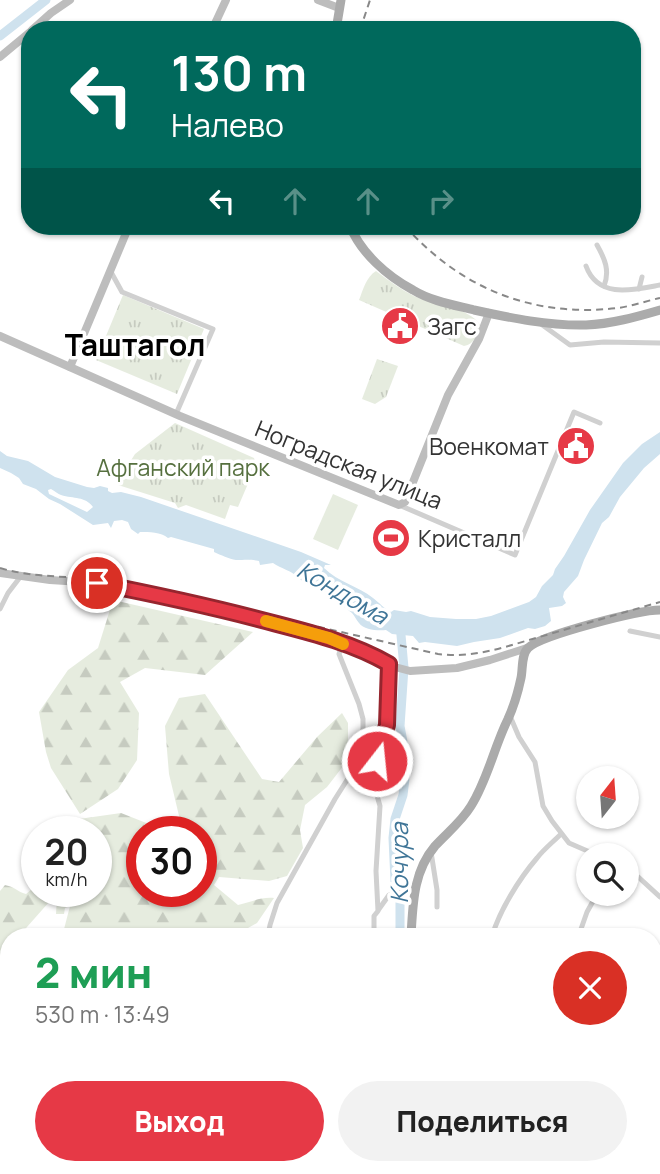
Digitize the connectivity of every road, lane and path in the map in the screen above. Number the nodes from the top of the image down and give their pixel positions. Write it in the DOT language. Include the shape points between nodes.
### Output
graph roads {
  1 [pos="70,0"];
  2 [pos="226,0"];
  3 [pos="318,0"];
  4 [pos="340,4"];
  5 [pos="42,21"];
  6 [pos="216,21"];
  7 [pos="21,39"];
  8 [pos="0,57"];
  9 [pos="125,235"];
  10 [pos="354,235"];
  11 [pos="597,245"];
  12 [pos="586,265"];
  13 [pos="110,271"];
  14 [pos="642,277"];
  15 [pos="660,285"];
  16 [pos="604,286"];
  17 [pos="639,289"];
  18 [pos="660,310"];
  19 [pos="489,313"];
  20 [pos="539,322"];
  21 [pos="0,336"];
  22 [pos="660,343"];
  23 [pos="69,366"];
  24 [pos="176,414"];
  25 [pos="600,423"];
  26 [pos="399,505"];
  27 [pos="0,573"];
  28 [pos="21,576"];
  29 [pos="0,609"];
  30 [pos="660,610"];
  31 [pos="630,631"];
  32 [pos="660,637"];
  33 [pos="342,644"];
  34 [pos="527,648"];
  35 [pos="503,656"];
  36 [pos="392,665"];
  37 [pos="521,677"];
  38 [pos="510,715"];
  39 [pos="561,834"];
  40 [pos="576,847"];
  41 [pos="431,852"];
  42 [pos="639,878"];
  43 [pos="411,888"];
  44 [pos="660,897"];
  45 [pos="590,906"];
  46 [pos="437,907"];
  47 [pos="378,911"];
  48 [pos="269,928"];
  49 [pos="374,928"];
  50 [pos="411,928"];
  51 [pos="495,928"];
  52 [pos="581,928"];
  1 -- 5 [label="street"];
  2 -- 6 [label="street"];
  3 -- 4 [label="street"];
  7 -- 8 [label="street"];
  9 -- 13 [label="street"];
  10 -- 19 [label="main road" via="367,254 413,291"];
  11 -- 16 [label="street" via="607,265"];
  12 -- 16 [label="street" via="589,275"];
  13 -- 23 [label="street"];
  13 -- 24 [label="street" via="122,292 213,329"];
  14 -- 17 [label="street"];
  15 -- 17 [label="street"];
  16 -- 17 [label="street"];
  18 -- 20 [label="main road" via="589,325"];
  19 -- 20 [label="main road"];
  19 -- 26 [label="street" via="448,395 405,502"];
  20 -- 22 [label="street" via="570,345"];
  21 -- 23 [label="street, Ноградская улица"];
  23 -- 24 [label="street, Ноградская улица"];
  24 -- 26 [label="street, Ноградская улица"];
  25 -- 26 [label="street, Ноградская улица" via="574,412 515,555"];
  27 -- 28 [label="street"];
  28 -- 29 [label="street"];
  28 -- 33 [label="street" via="151,593"];
  30 -- 34 [label="main road" via="619,616"];
  31 -- 32 [label="street"];
  33 -- 36 [label="street"];
  33 -- 48 [label="street" via="339,654 363,719 362,748 277,903"];
  34 -- 35 [label="street"];
  34 -- 37 [label="main road"];
  35 -- 36 [label="street" via="457,668 410,671"];
  35 -- 37 [label="street" via="515,659"];
  36 -- 47 [label="street" via="387,725 373,782 380,806"];
  37 -- 38 [label="main road"];
  38 -- 39 [label="street" via="535,762 543,806"];
  38 -- 41 [label="main road" via="484,784 469,809"];
  39 -- 40 [label="street"];
  39 -- 51 [label="street" via="537,857"];
  41 -- 43 [label="main road"];
  41 -- 46 [label="street"];
  42 -- 44 [label="street"];
  43 -- 47 [label="street" via="389,895"];
  43 -- 50 [label="main road"];
  45 -- 52 [label="street"];
  47 -- 49 [label="street"];
}
